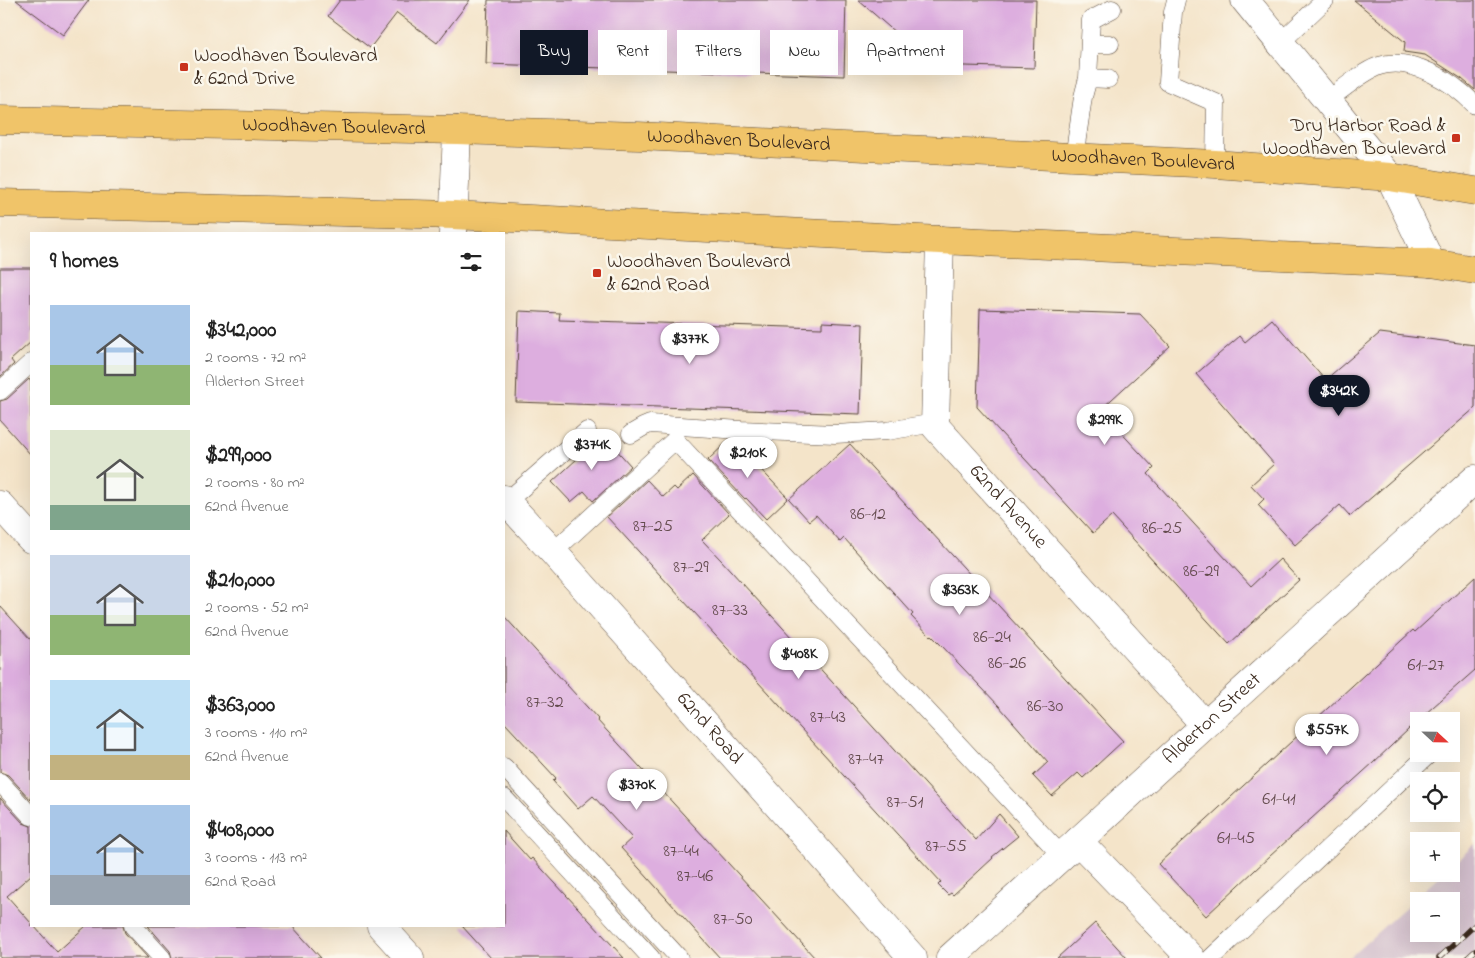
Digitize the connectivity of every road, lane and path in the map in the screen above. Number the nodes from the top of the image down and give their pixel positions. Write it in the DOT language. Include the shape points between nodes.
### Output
graph roads {
  1 [pos="1245,0"];
  2 [pos="1326,0"];
  3 [pos="1169,8"];
  4 [pos="1112,9"];
  5 [pos="1281,42"];
  6 [pos="1090,44"];
  7 [pos="1110,44"];
  8 [pos="1088,78"];
  9 [pos="1108,79"];
  10 [pos="1328,100"];
  11 [pos="1475,105"];
  12 [pos="0,120"];
  13 [pos="457,130"];
  14 [pos="1074,158"];
  15 [pos="1215,164"];
  16 [pos="1390,177"];
  17 [pos="1475,191"];
  18 [pos="0,203"];
  19 [pos="453,224"];
  20 [pos="940,240"];
  21 [pos="1431,263"];
  22 [pos="1475,270"];
  23 [pos="30,364"];
  24 [pos="0,391"];
  25 [pos="935,423"];
  26 [pos="587,431"];
  27 [pos="631,434"];
  28 [pos="1475,479"];
  29 [pos="505,501"];
  30 [pos="0,504"];
  31 [pos="30,538"];
  32 [pos="553,552"];
  33 [pos="1205,725"];
  34 [pos="1420,762"];
  35 [pos="505,768"];
  36 [pos="0,782"];
  37 [pos="505,799"];
  38 [pos="30,815"];
  39 [pos="1070,848"];
  40 [pos="134,927"];
  41 [pos="382,927"];
  42 [pos="162,958"];
  43 [pos="410,958"];
  44 [pos="651,958"];
  45 [pos="679,958"];
  46 [pos="913,958"];
  47 [pos="950,958"];
  48 [pos="1191,958"];
  49 [pos="1211,958"];
  1 -- 5 [label="street"];
  2 -- 5 [label="lane"];
  3 -- 15 [label="lane" via="1162,48 1161,82 1216,103"];
  4 -- 6 [label="lane" via="1091,20"];
  5 -- 10 [label="street"];
  6 -- 7 [label="lane"];
  6 -- 8 [label="lane"];
  8 -- 9 [label="lane"];
  8 -- 14 [label="lane"];
  10 -- 11 [label="lane" via="1367,72 1397,64 1426,70 1443,79"];
  10 -- 16 [label="street"];
  12 -- 13 [label="main road, Woodhaven Boulevard"];
  13 -- 14 [label="main road, Woodhaven Boulevard"];
  13 -- 19 [label="street"];
  14 -- 15 [label="main road, Woodhaven Boulevard"];
  15 -- 16 [label="main road, Woodhaven Boulevard"];
  16 -- 17 [label="main road, Woodhaven Boulevard"];
  16 -- 21 [label="street"];
  18 -- 19 [label="main road"];
  19 -- 20 [label="main road"];
  20 -- 21 [label="main road"];
  20 -- 25 [label="street"];
  21 -- 22 [label="main road"];
  23 -- 24 [label="lane"];
  25 -- 27 [label="lane" via="887,431 835,434 650,424"];
  25 -- 33 [label="street, 62nd Avenue"];
  26 -- 29 [label="lane"];
  28 -- 33 [label="street, Alderton Street"];
  29 -- 32 [label="street, 62nd Road"];
  30 -- 31 [label="street"];
  32 -- 39 [label="lane" via="675,440"];
  32 -- 46 [label="street, 62nd Road"];
  33 -- 39 [label="street, Alderton Street"];
  34 -- 49 [label="lane"];
  35 -- 45 [label="lane"];
  36 -- 38 [label="lane"];
  37 -- 44 [label="lane"];
  39 -- 47 [label="street, Alderton Street"];
  39 -- 48 [label="street"];
  40 -- 42 [label="lane"];
  41 -- 43 [label="street"];
}
